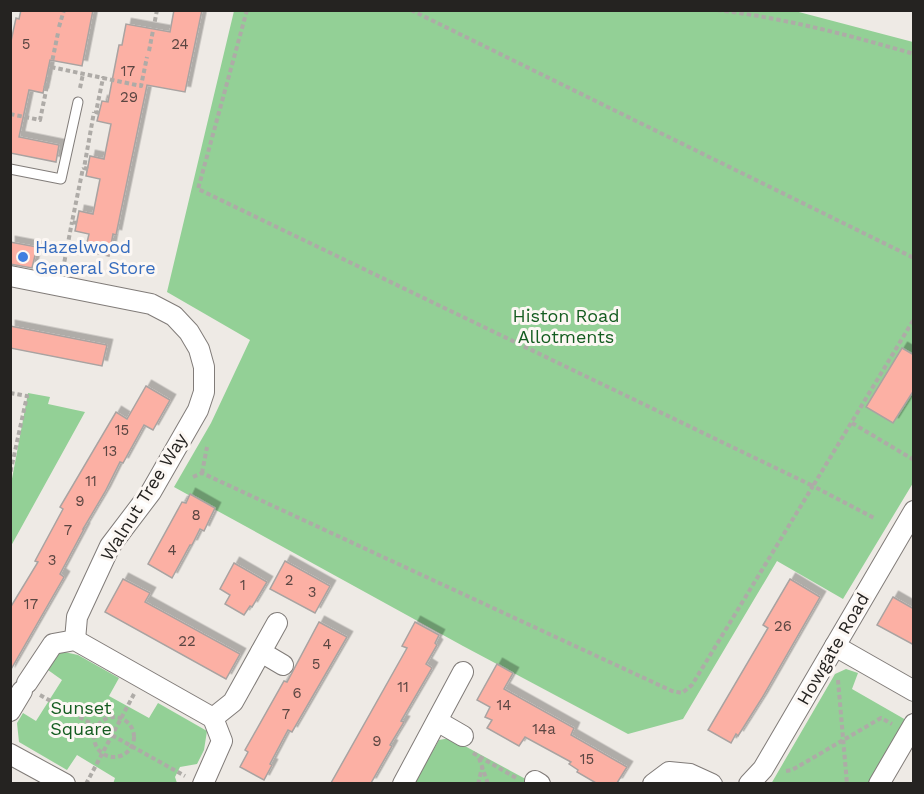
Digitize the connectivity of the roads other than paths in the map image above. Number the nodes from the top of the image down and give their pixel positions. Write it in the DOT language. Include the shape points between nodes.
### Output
graph roads {
  1 [pos="77,105"];
  2 [pos="10,169"];
  3 [pos="10,276"];
  4 [pos="914,511"];
  5 [pos="277,622"];
  6 [pos="75,640"];
  7 [pos="835,646"];
  8 [pos="261,652"];
  9 [pos="283,665"];
  10 [pos="463,672"];
  11 [pos="914,691"];
  12 [pos="10,711"];
  13 [pos="213,718"];
  14 [pos="437,721"];
  15 [pos="907,726"];
  16 [pos="463,736"];
  17 [pos="11,754"];
  18 [pos="882,779"];
  19 [pos="197,781"];
  20 [pos="65,783"];
  21 [pos="403,783"];
  22 [pos="653,783"];
  23 [pos="712,783"];
  24 [pos="749,783"];
  1 -- 2 [label="lane" via="61,179"];
  3 -- 6 [label="street, Walnut Tree Way" via="151,304 174,316 189,332 204,367 204,392 198,410 151,492 110,546 77,616"];
  4 -- 7 [label="street, Howgate Road"];
  5 -- 8 [label="street"];
  6 -- 12 [label="street" via="53,644"];
  6 -- 13 [label="street"];
  7 -- 11 [label="street"];
  7 -- 24 [label="street, Howgate Road" via="763,769"];
  8 -- 9 [label="street"];
  8 -- 13 [label="street" via="233,702"];
  10 -- 14 [label="street"];
  13 -- 19 [label="street" via="222,741"];
  14 -- 16 [label="street"];
  14 -- 21 [label="street"];
  15 -- 18 [label="street"];
  17 -- 20 [label="street"];
  22 -- 23 [label="street" via="669,772 690,774"];
}
